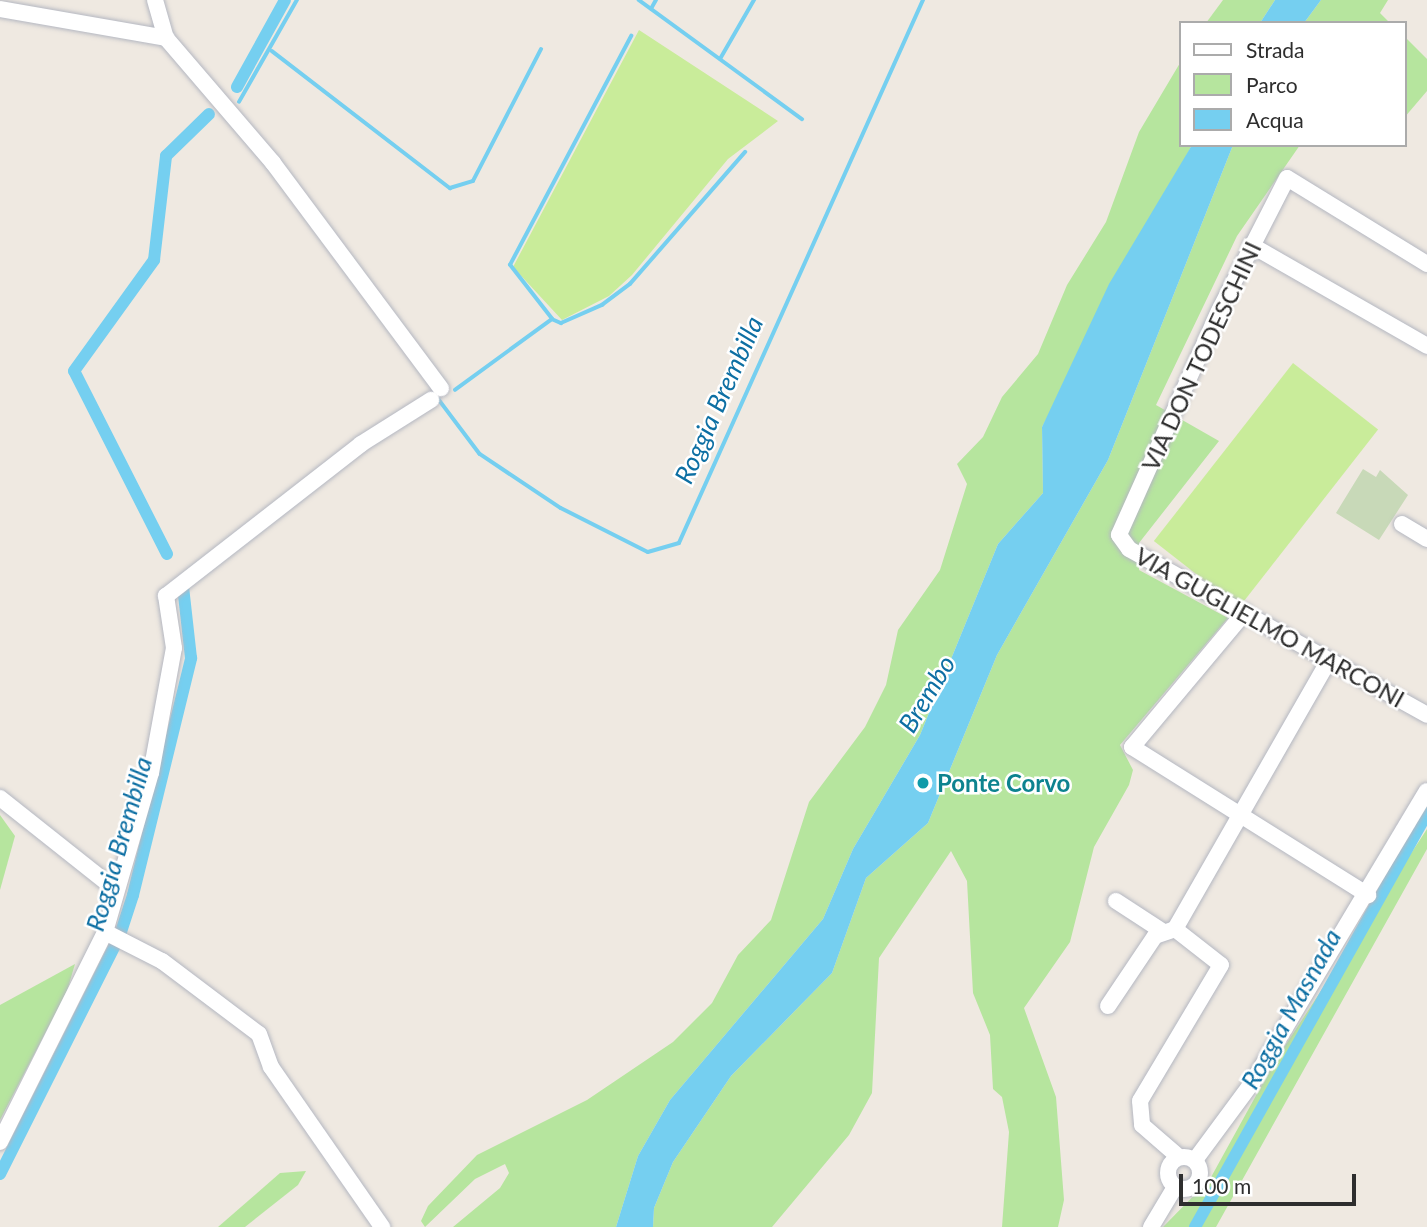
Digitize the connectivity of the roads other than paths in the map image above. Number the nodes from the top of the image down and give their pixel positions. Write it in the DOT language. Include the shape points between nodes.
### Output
graph roads {
  1 [pos="155,0"];
  2 [pos="0,9"];
  3 [pos="166,38"];
  4 [pos="1251,245"];
  5 [pos="1427,264"];
  6 [pos="1427,346"];
  7 [pos="1402,524"];
  8 [pos="1119,535"];
  9 [pos="1427,539"];
  10 [pos="1245,612"];
  11 [pos="1329,660"];
  12 [pos="1427,715"];
  13 [pos="1427,791"];
  14 [pos="0,797"];
  15 [pos="1241,816"];
  16 [pos="116,890"];
  17 [pos="1368,895"];
  18 [pos="1116,901"];
  19 [pos="1168,930"];
  20 [pos="108,932"];
  21 [pos="1108,1006"];
  22 [pos="0,1142"];
  23 [pos="1187,1158"];
  24 [pos="1175,1186"];
  25 [pos="382,1227"];
  26 [pos="1151,1227"];
  1 -- 3 [label="street"];
  2 -- 3 [label="street"];
  3 -- 16 [label="street" via="273,163 436,394 361,444 166,596 174,648 151,773"];
  4 -- 5 [label="street, VIA DON TODESCHINI" via="1287,178"];
  4 -- 6 [label="street"];
  4 -- 8 [label="street, VIA DON TODESCHINI"];
  7 -- 9 [label="street"];
  8 -- 10 [label="street, VIA GUGLIELMO MARCONI" via="1129,549"];
  10 -- 11 [label="street, VIA GUGLIELMO MARCONI"];
  10 -- 15 [label="street" via="1132,747"];
  11 -- 12 [label="street, VIA GUGLIELMO MARCONI"];
  11 -- 15 [label="street"];
  13 -- 17 [label="street"];
  14 -- 16 [label="street"];
  15 -- 17 [label="street"];
  15 -- 19 [label="street"];
  16 -- 20 [label="street"];
  17 -- 23 [label="street" via="1252,1083"];
  18 -- 19 [label="street"];
  19 -- 21 [label="street"];
  19 -- 23 [label="street" via="1221,965 1212,988 1140,1101 1142,1125"];
  20 -- 22 [label="street"];
  20 -- 25 [label="street" via="129,940 259,1034 271,1067"];
  23 -- 24 [label="street" via="1168,1171"];
  23 -- 24 [label="street" via="1198,1182"];
  24 -- 26 [label="street"];
}
